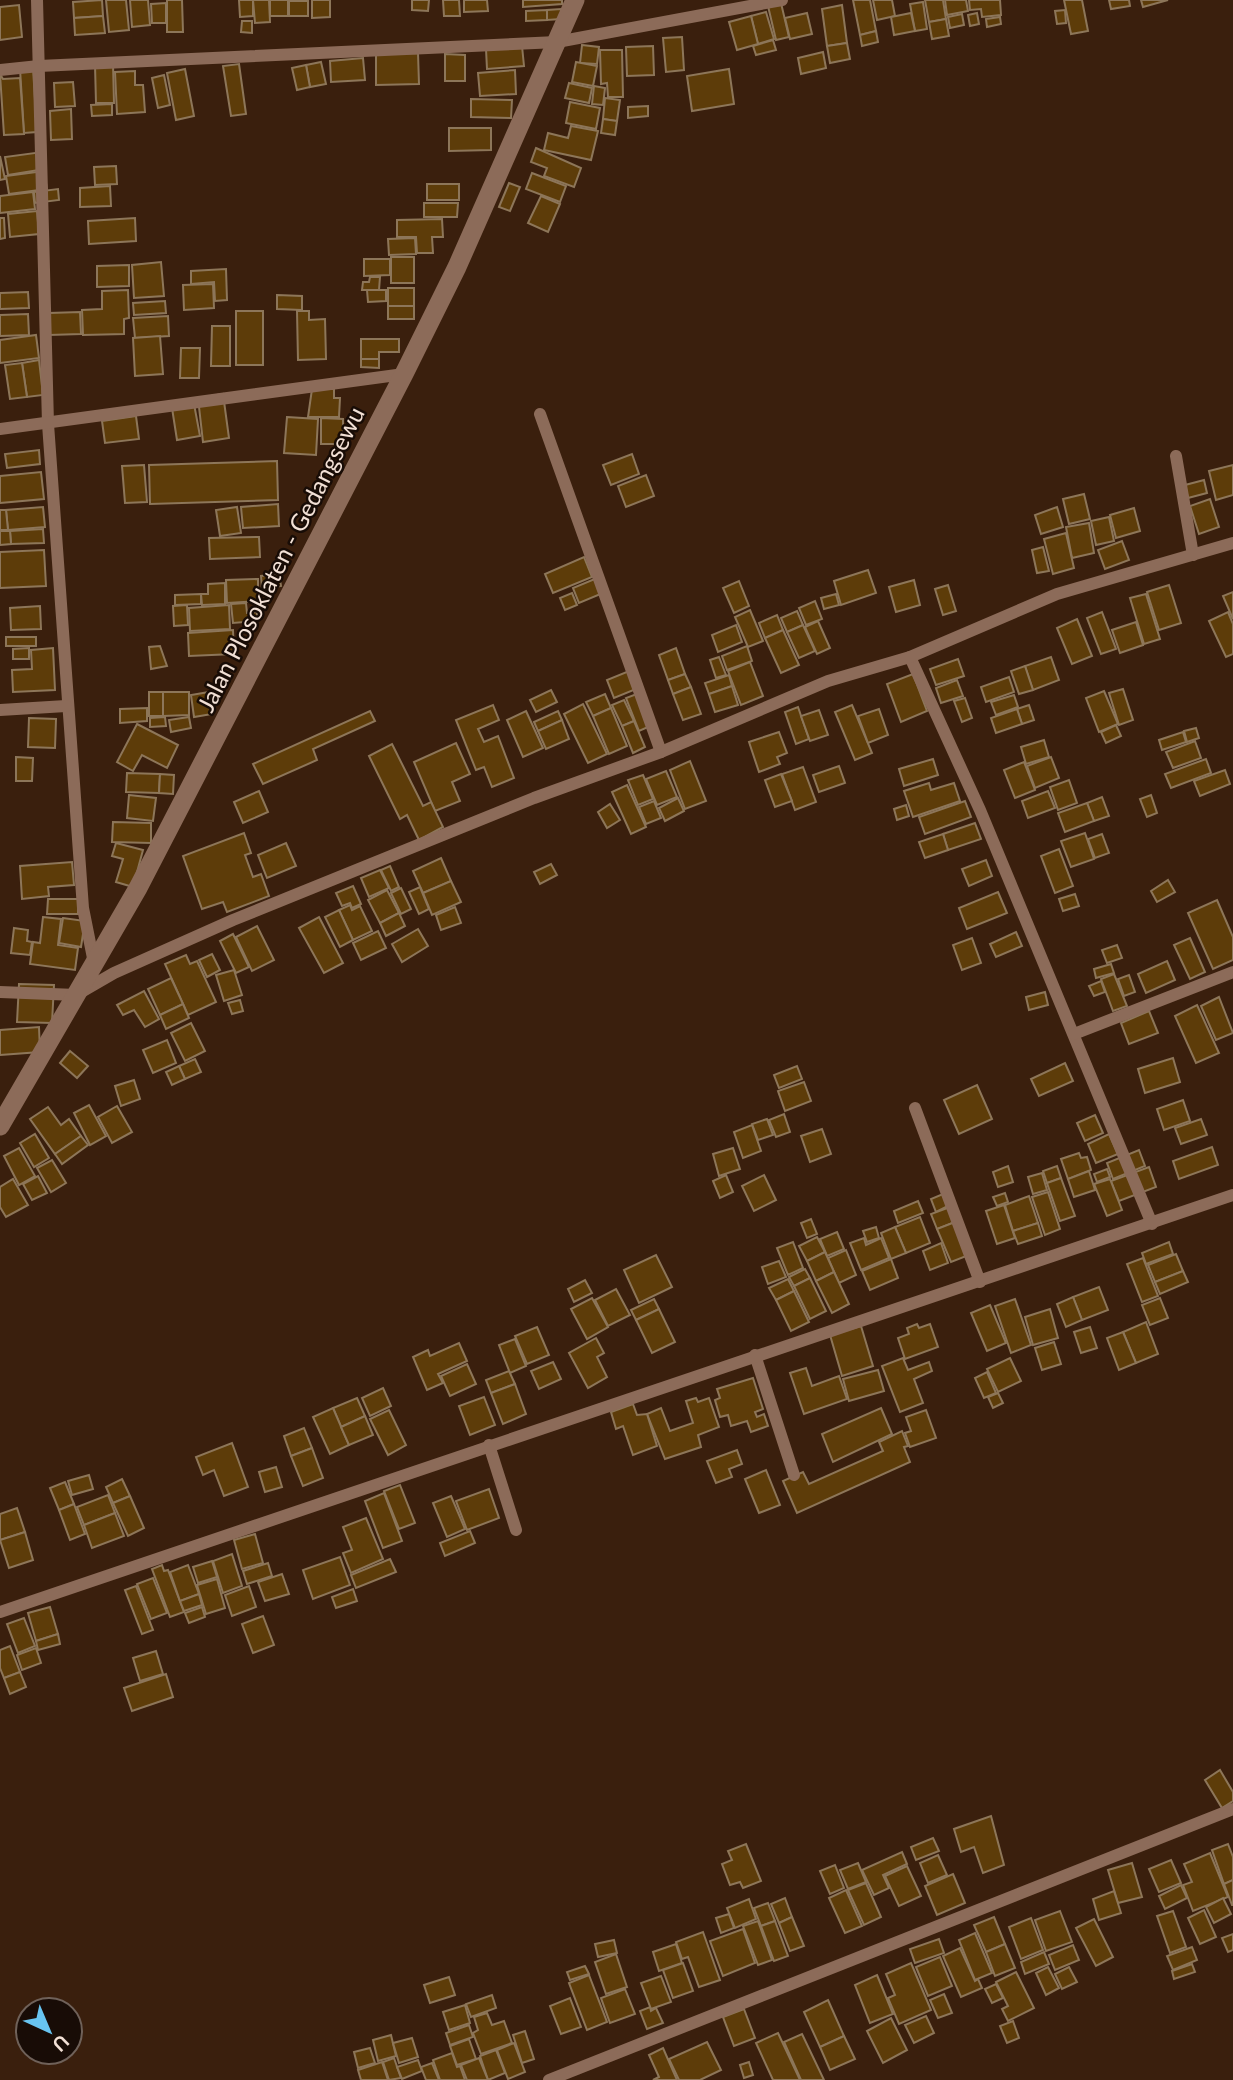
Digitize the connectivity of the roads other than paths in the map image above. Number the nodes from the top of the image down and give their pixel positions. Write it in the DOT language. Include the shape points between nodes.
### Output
graph roads {
  1 [pos="37,0"];
  2 [pos="575,0"];
  3 [pos="782,0"];
  4 [pos="557,42"];
  5 [pos="39,65"];
  6 [pos="0,70"];
  7 [pos="404,374"];
  8 [pos="540,414"];
  9 [pos="48,424"];
  10 [pos="0,429"];
  11 [pos="1176,456"];
  12 [pos="1233,544"];
  13 [pos="1193,555"];
  14 [pos="910,657"];
  15 [pos="66,706"];
  16 [pos="0,710"];
  17 [pos="661,752"];
  18 [pos="94,963"];
  19 [pos="1233,972"];
  20 [pos="0,992"];
  21 [pos="76,995"];
  22 [pos="1074,1034"];
  23 [pos="915,1108"];
  24 [pos="0,1126"];
  25 [pos="1233,1195"];
  26 [pos="1152,1224"];
  27 [pos="981,1282"];
  28 [pos="755,1355"];
  29 [pos="489,1445"];
  30 [pos="794,1475"];
  31 [pos="516,1530"];
  32 [pos="0,1612"];
  33 [pos="1233,1809"];
  34 [pos="550,2080"];
  1 -- 5 [label="street"];
  2 -- 4 [label="main road, Jalan Plosoklaten - Gedangsewu"];
  3 -- 4 [label="street"];
  4 -- 5 [label="street"];
  4 -- 7 [label="main road, Jalan Plosoklaten - Gedangsewu"];
  5 -- 6 [label="street"];
  5 -- 9 [label="street"];
  7 -- 9 [label="street"];
  7 -- 18 [label="main road, Jalan Plosoklaten - Gedangsewu" via="138,888"];
  8 -- 17 [label="street"];
  9 -- 10 [label="street"];
  9 -- 15 [label="street"];
  11 -- 13 [label="street"];
  12 -- 13 [label="street"];
  13 -- 14 [label="street" via="1057,594"];
  14 -- 17 [label="street" via="828,681"];
  14 -- 22 [label="street"];
  15 -- 16 [label="street"];
  15 -- 18 [label="street" via="83,908"];
  17 -- 21 [label="street" via="534,797 245,915 114,973"];
  18 -- 21 [label="main road, Jalan Plosoklaten - Gedangsewu"];
  19 -- 22 [label="street"];
  20 -- 21 [label="street"];
  21 -- 24 [label="main road, Jalan Plosoklaten - Gedangsewu"];
  22 -- 26 [label="street"];
  23 -- 27 [label="street"];
  25 -- 26 [label="street"];
  26 -- 27 [label="street"];
  27 -- 28 [label="street"];
  28 -- 29 [label="street"];
  28 -- 30 [label="street"];
  29 -- 31 [label="street"];
  29 -- 32 [label="street"];
  33 -- 34 [label="street"];
}
